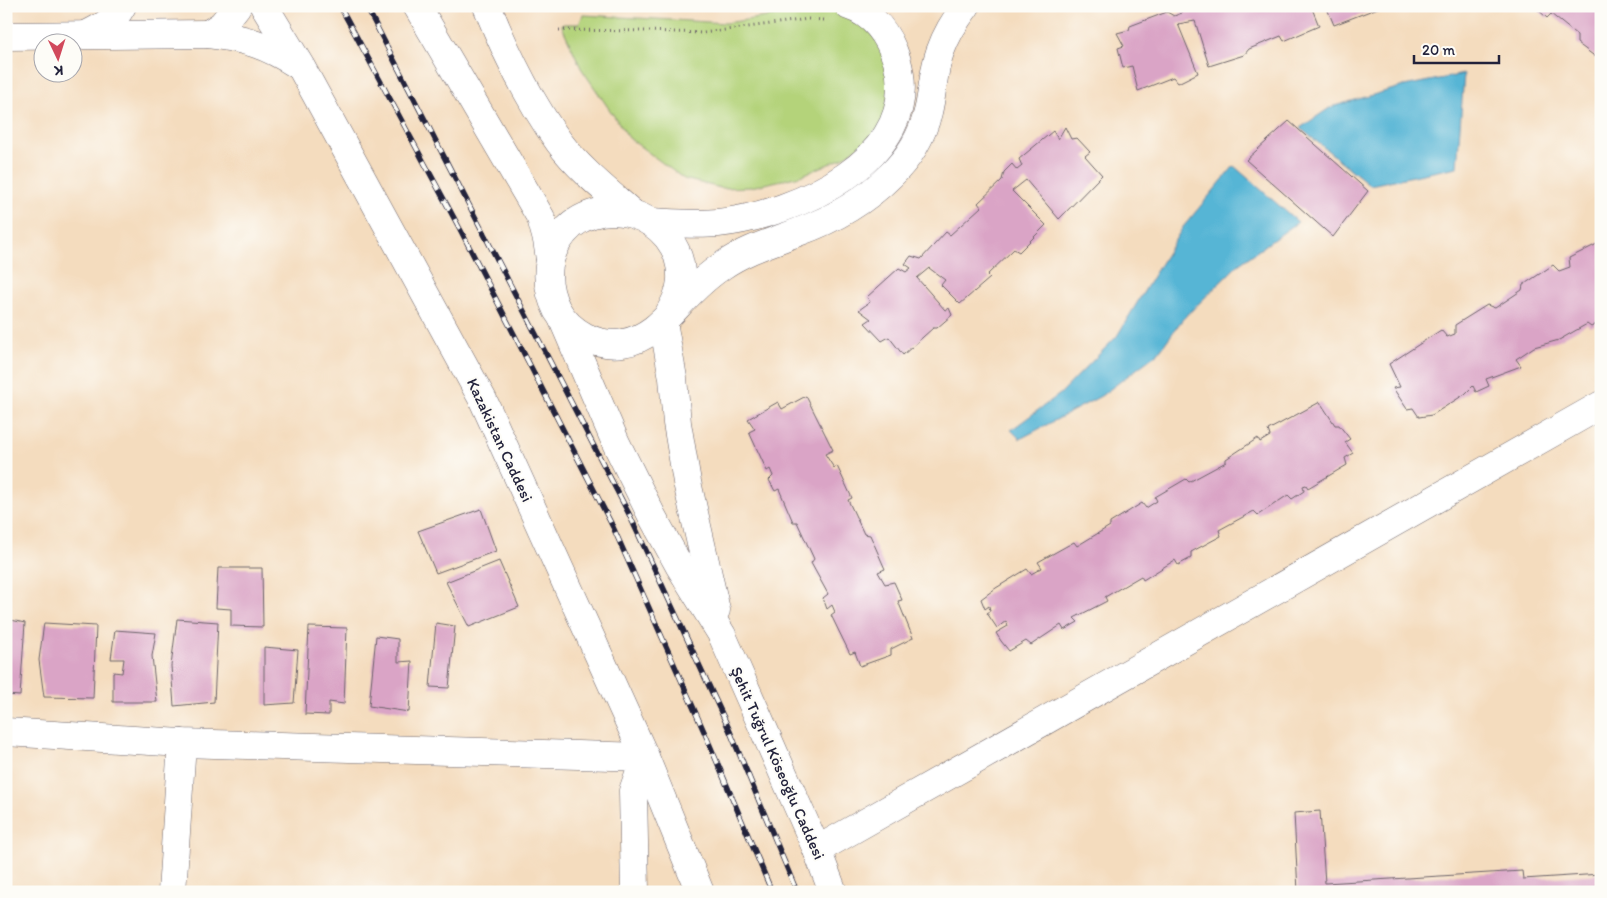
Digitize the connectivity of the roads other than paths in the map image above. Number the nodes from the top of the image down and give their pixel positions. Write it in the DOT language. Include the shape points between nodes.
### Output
graph roads {
  1 [pos="122,6"];
  2 [pos="237,6"];
  3 [pos="264,6"];
  4 [pos="417,6"];
  5 [pos="487,6"];
  6 [pos="966,6"];
  7 [pos="840,14"];
  8 [pos="88,34"];
  9 [pos="208,34"];
  10 [pos="6,36"];
  11 [pos="301,67"];
  12 [pos="641,218"];
  13 [pos="550,259"];
  14 [pos="562,318"];
  15 [pos="665,319"];
  16 [pos="1601,405"];
  17 [pos="722,636"];
  18 [pos="6,732"];
  19 [pos="182,743"];
  20 [pos="645,756"];
  21 [pos="817,850"];
  22 [pos="172,892"];
  23 [pos="635,892"];
  24 [pos="700,892"];
  25 [pos="833,892"];
  1 -- 8 [label="main road" via="113,19"];
  2 -- 9 [label="main road" via="222,25"];
  3 -- 11 [label="main road, Kazakistan Caddesi"];
  4 -- 13 [label="main road" via="541,218"];
  5 -- 12 [label="main road" via="509,57 560,143 586,172"];
  6 -- 15 [label="main road" via="948,33 940,53 928,111 917,140 890,176 860,200 822,223 743,253 724,265"];
  7 -- 12 [label="main road" via="870,17 880,27 899,68 901,87 897,112 875,151 846,176 814,194 768,213 695,225"];
  8 -- 9 [label="main road"];
  8 -- 10 [label="main road"];
  9 -- 11 [label="main road" via="266,47"];
  11 -- 20 [label="main road, Kazakistan Caddesi" via="483,400"];
  12 -- 13 [label="main road" via="624,212 604,212 586,217 570,227"];
  12 -- 15 [label="main road" via="659,228 679,261 681,280 677,300"];
  13 -- 14 [label="main road" via="548,278 552,299"];
  14 -- 15 [label="main road" via="589,339 606,343 640,338"];
  14 -- 17 [label="main road" via="616,443 652,516"];
  15 -- 17 [label="main road" via="686,482"];
  16 -- 21 [label="main road"];
  17 -- 21 [label="main road, Şehit Tuğrul Köseoğlu Caddesi"];
  18 -- 19 [label="main road"];
  19 -- 20 [label="main road"];
  19 -- 22 [label="main road"];
  20 -- 23 [label="main road" via="633,791"];
  20 -- 24 [label="main road, Kazakistan Caddesi"];
  21 -- 25 [label="main road, Şehit Tuğrul Köseoğlu Caddesi"];
}
